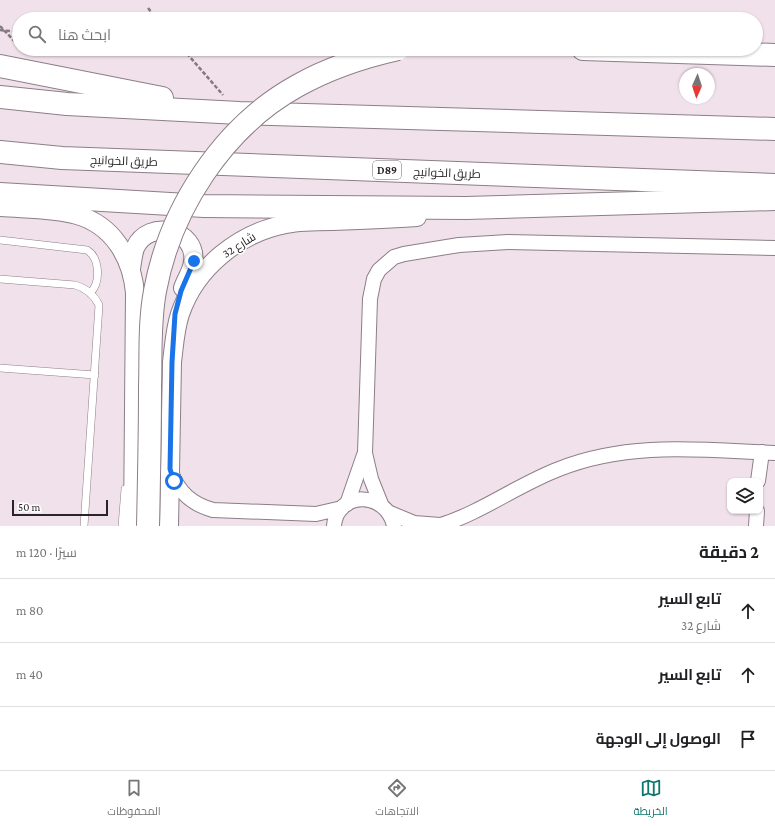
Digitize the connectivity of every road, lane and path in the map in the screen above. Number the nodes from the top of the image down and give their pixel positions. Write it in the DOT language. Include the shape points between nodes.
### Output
graph roads {
  1 [pos="148,8"];
  2 [pos="151,12"];
  3 [pos="0,26"];
  4 [pos="0,30"];
  5 [pos="5,31"];
  6 [pos="12,32"];
  7 [pos="12,38"];
  8 [pos="763,55"];
  9 [pos="775,55"];
  10 [pos="189,56"];
  11 [pos="367,56"];
  12 [pos="0,66"];
  13 [pos="0,97"];
  14 [pos="239,113"];
  15 [pos="775,129"];
  16 [pos="0,152"];
  17 [pos="775,185"];
  18 [pos="0,194"];
  19 [pos="775,199"];
  20 [pos="0,207"];
  21 [pos="466,208"];
  22 [pos="0,240"];
  23 [pos="775,248"];
  24 [pos="131,269"];
  25 [pos="0,279"];
  26 [pos="90,293"];
  27 [pos="174,337"];
  28 [pos="0,368"];
  29 [pos="95,375"];
  30 [pos="134,422"];
  31 [pos="365,452"];
  32 [pos="768,452"];
  33 [pos="170,469"];
  34 [pos="759,478"];
  35 [pos="344,506"];
  36 [pos="388,514"];
  37 [pos="757,514"];
  38 [pos="84,526"];
  39 [pos="122,526"];
  40 [pos="133,526"];
  41 [pos="148,526"];
  42 [pos="169,526"];
  43 [pos="334,526"];
  44 [pos="439,526"];
  45 [pos="756,526"];
  1 -- 2 [label="path"];
  3 -- 5 [label="path"];
  4 -- 5 [label="path"];
  5 -- 6 [label="path"];
  5 -- 7 [label="path"];
  8 -- 9 [label="highway"];
  10 -- 14 [label="path"];
  11 -- 41 [label="highway, bridge" via="328,70 295,87 238,132 214,159 176,222 155,292 151,328"];
  12 -- 14 [label="highway"];
  13 -- 14 [label="highway" via="67,104"];
  14 -- 15 [label="highway"];
  16 -- 17 [label="highway, طريق الخوانيج / D89" via="62,158"];
  18 -- 21 [label="highway" via="204,206"];
  19 -- 21 [label="highway"];
  20 -- 24 [label="street" via="61,212 92,221 116,241"];
  21 -- 27 [label="street, شارع 32" via="406,218 287,224 263,230 241,240 221,254 204,272 190,292 180,314"];
  22 -- 26 [label="lane" via="87,250 94,256 97,264 96,285"];
  23 -- 31 [label="street" via="508,242 464,244 394,257 379,270 374,279 370,299"];
  24 -- 27 [label="street" via="136,246 148,233 157,230 175,232 189,244 194,261 178,302"];
  24 -- 30 [label="street" via="134,294"];
  25 -- 26 [label="lane" via="69,284 80,286"];
  26 -- 29 [label="lane" via="97,300 100,309"];
  27 -- 33 [label="street, شارع 32"];
  28 -- 29 [label="lane"];
  29 -- 38 [label="lane"];
  30 -- 39 [label="lane" via="128,456"];
  30 -- 40 [label="street"];
  31 -- 35 [label="street"];
  31 -- 36 [label="street" via="371,479"];
  32 -- 34 [label="street"];
  32 -- 44 [label="street" via="652,449 604,455 558,469 464,517"];
  33 -- 35 [label="street" via="181,492 190,500 213,510 316,514"];
  33 -- 42 [label="street, شارع 32"];
  35 -- 36 [label="street" via="364,499"];
  35 -- 43 [label="street" via="337,514"];
  36 -- 44 [label="street" via="414,523"];
  37 -- 45 [label="street"];
}
